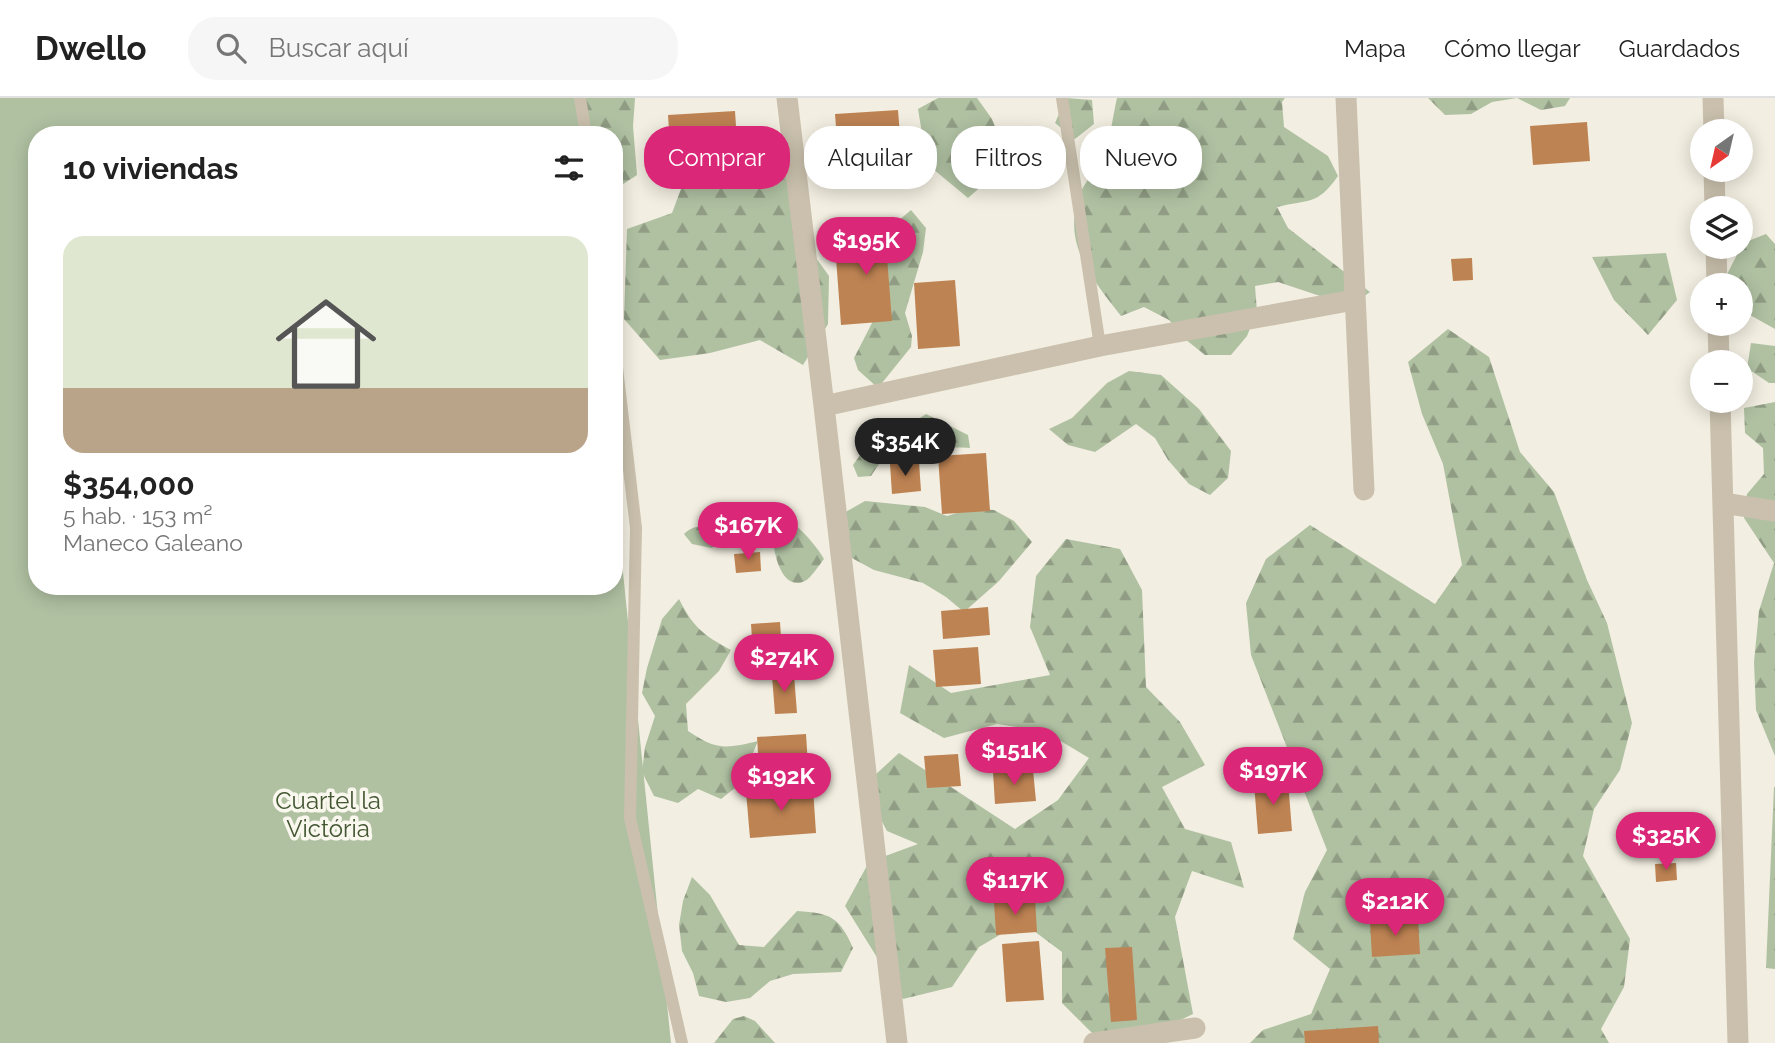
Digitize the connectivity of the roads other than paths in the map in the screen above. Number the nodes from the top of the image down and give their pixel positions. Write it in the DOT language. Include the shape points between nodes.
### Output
graph roads {
  1 [pos="580,98"];
  2 [pos="787,98"];
  3 [pos="1062,98"];
  4 [pos="1346,98"];
  5 [pos="1713,98"];
  6 [pos="1714,119"];
  7 [pos="585,126"];
  8 [pos="1354,300"];
  9 [pos="1100,346"];
  10 [pos="824,406"];
  11 [pos="1720,413"];
  12 [pos="623,419"];
  13 [pos="1364,490"];
  14 [pos="1723,503"];
  15 [pos="1775,511"];
  16 [pos="1195,1028"];
  17 [pos="682,1043"];
  18 [pos="897,1043"];
  19 [pos="1094,1043"];
  20 [pos="1738,1043"];
  1 -- 7 [label="lane"];
  2 -- 10 [label="street"];
  3 -- 9 [label="lane"];
  4 -- 8 [label="street"];
  5 -- 6 [label="street"];
  8 -- 9 [label="street"];
  8 -- 13 [label="street"];
  9 -- 10 [label="street"];
  10 -- 18 [label="street"];
  11 -- 14 [label="street"];
  12 -- 17 [label="lane" via="636,528 630,818"];
  14 -- 15 [label="street"];
  14 -- 20 [label="street"];
  16 -- 19 [label="street"];
}
